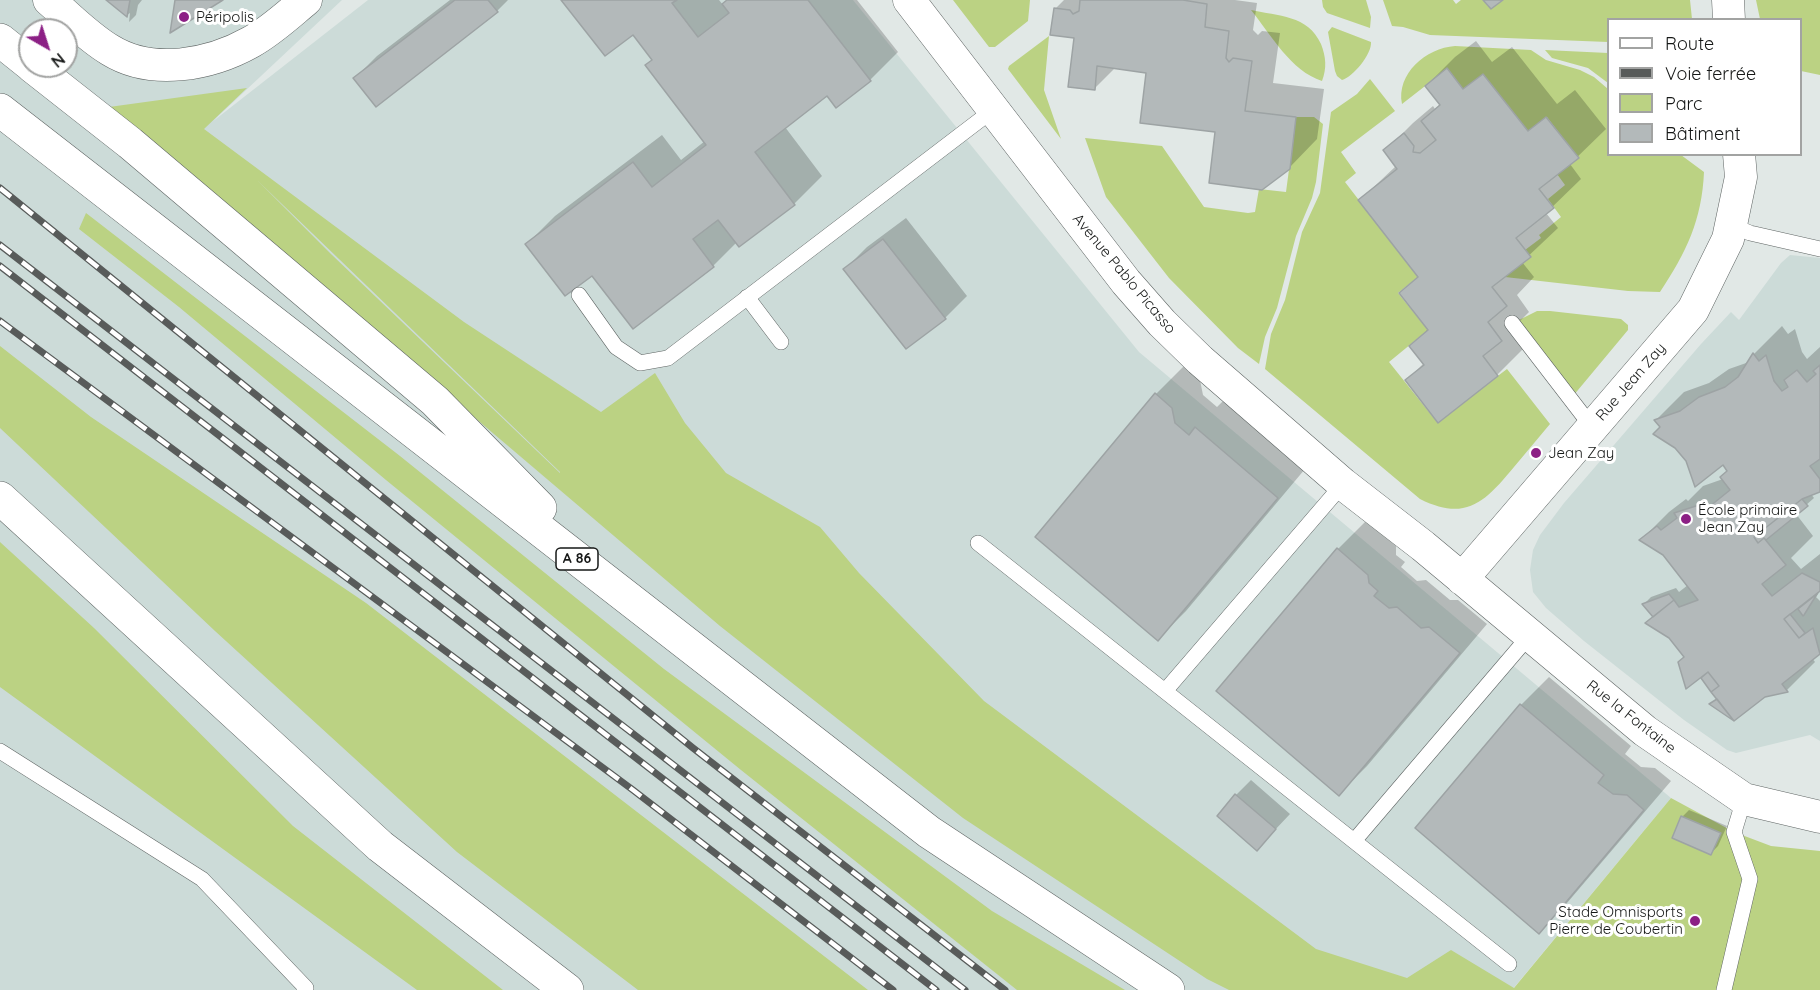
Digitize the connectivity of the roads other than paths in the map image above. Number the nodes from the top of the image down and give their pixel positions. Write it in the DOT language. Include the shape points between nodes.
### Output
graph roads {
  1 [pos="49,0"];
  2 [pos="306,0"];
  3 [pos="909,0"];
  4 [pos="1728,0"];
  5 [pos="1729,18"];
  6 [pos="0,40"];
  7 [pos="18,55"];
  8 [pos="47,78"];
  9 [pos="0,110"];
  10 [pos="993,110"];
  11 [pos="1739,156"];
  12 [pos="1731,225"];
  13 [pos="1820,249"];
  14 [pos="579,295"];
  15 [pos="747,297"];
  16 [pos="1512,323"];
  17 [pos="781,342"];
  18 [pos="1592,428"];
  19 [pos="1343,484"];
  20 [pos="0,498"];
  21 [pos="978,543"];
  22 [pos="1462,579"];
  23 [pos="634,604"];
  24 [pos="1530,635"];
  25 [pos="1165,691"];
  26 [pos="0,751"];
  27 [pos="1744,800"];
  28 [pos="1820,817"];
  29 [pos="1354,841"];
  30 [pos="1509,964"];
  31 [pos="306,989"];
  32 [pos="567,990"];
  33 [pos="1168,990"];
  34 [pos="1724,990"];
  1 -- 2 [label="street" via="110,50 142,62 170,65 232,51 252,41"];
  3 -- 10 [label="street, Avenue Pablo Picasso"];
  4 -- 5 [label="street"];
  6 -- 7 [label="highway"];
  8 -- 23 [label="highway" via="435,401"];
  9 -- 23 [label="highway, A 86"];
  10 -- 15 [label="lane"];
  10 -- 19 [label="street, Avenue Pablo Picasso" via="1162,323"];
  11 -- 12 [label="street, Rue Jean Zay" via="1741,177"];
  12 -- 13 [label="lane"];
  12 -- 18 [label="street, Rue Jean Zay" via="1728,240 1693,310"];
  14 -- 15 [label="lane" via="616,347 640,363 668,358"];
  15 -- 17 [label="lane"];
  16 -- 18 [label="lane"];
  18 -- 22 [label="street, Rue Jean Zay"];
  19 -- 22 [label="street, Avenue Pablo Picasso"];
  19 -- 25 [label="lane"];
  20 -- 32 [label="highway" via="380,846"];
  21 -- 25 [label="lane"];
  22 -- 24 [label="street, Rue la Fontaine"];
  23 -- 33 [label="highway, A 86" via="929,832"];
  24 -- 27 [label="street, Rue la Fontaine" via="1645,731"];
  24 -- 29 [label="lane"];
  25 -- 29 [label="lane"];
  26 -- 31 [label="lane" via="202,879"];
  27 -- 28 [label="street, Rue la Fontaine"];
  27 -- 34 [label="lane" via="1734,832 1750,879"];
  29 -- 30 [label="lane"];
}
